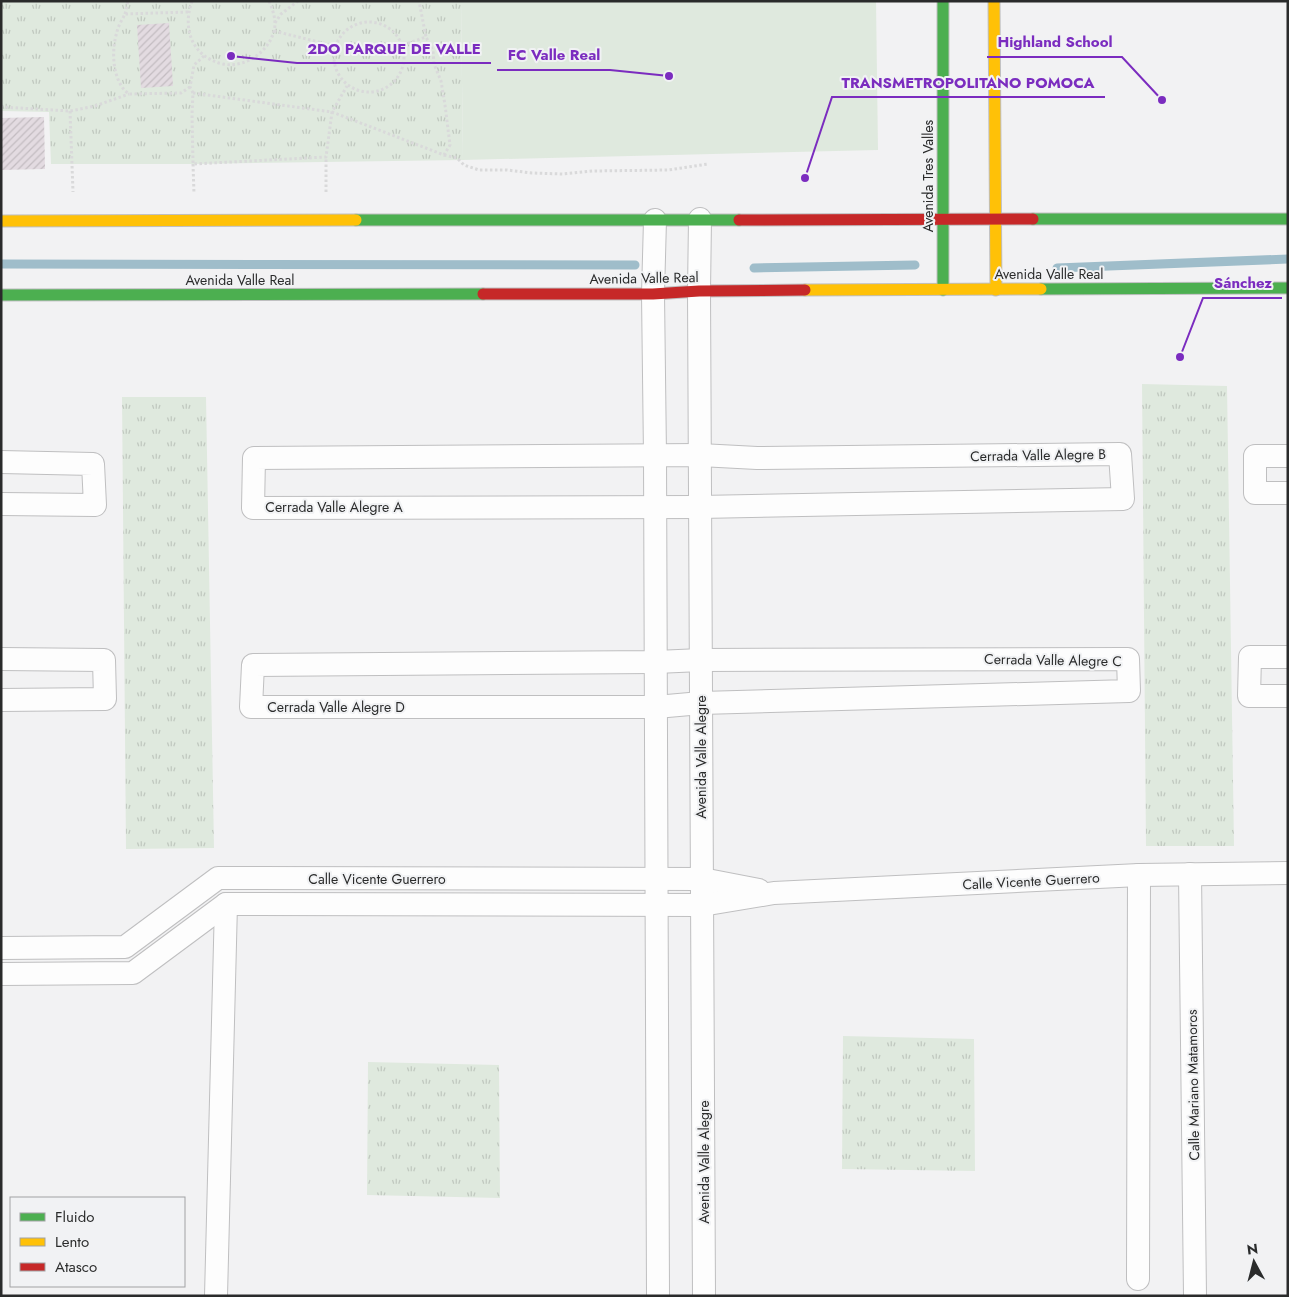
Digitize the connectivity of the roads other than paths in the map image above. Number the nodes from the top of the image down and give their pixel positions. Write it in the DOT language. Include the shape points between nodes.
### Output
graph roads {
  1 [pos="943,1"];
  2 [pos="994,1"];
  3 [pos="700,219"];
  4 [pos="1288,219"];
  5 [pos="655,220"];
  6 [pos="943,220"];
  7 [pos="994,220"];
  8 [pos="1,221"];
  9 [pos="1288,288"];
  10 [pos="943,290"];
  11 [pos="996,290"];
  12 [pos="699,291"];
  13 [pos="653,294"];
  14 [pos="1,295"];
  15 [pos="700,455"];
  16 [pos="655,456"];
  17 [pos="1288,456"];
  18 [pos="1,462"];
  19 [pos="1288,492"];
  20 [pos="1,504"];
  21 [pos="655,506"];
  22 [pos="700,507"];
  23 [pos="1288,657"];
  24 [pos="1,659"];
  25 [pos="701,660"];
  26 [pos="656,662"];
  27 [pos="1288,696"];
  28 [pos="1,700"];
  29 [pos="701,703"];
  30 [pos="656,707"];
  31 [pos="1288,873"];
  32 [pos="1190,874"];
  33 [pos="1138,876"];
  34 [pos="656,879"];
  35 [pos="702,879"];
  36 [pos="774,892"];
  37 [pos="226,904"];
  38 [pos="702,905"];
  39 [pos="657,906"];
  40 [pos="1,948"];
  41 [pos="1,974"];
  42 [pos="1138,1279"];
  43 [pos="216,1296"];
  44 [pos="658,1296"];
  45 [pos="704,1296"];
  46 [pos="1195,1296"];
  1 -- 6 [label="street, Avenida Tres Valles"];
  2 -- 7 [label="street"];
  3 -- 5 [label="street"];
  3 -- 6 [label="street"];
  3 -- 12 [label="street, Avenida Valle Alegre"];
  4 -- 7 [label="street"];
  5 -- 8 [label="street"];
  5 -- 13 [label="street"];
  6 -- 7 [label="street"];
  6 -- 10 [label="street, Avenida Tres Valles"];
  7 -- 11 [label="street"];
  9 -- 11 [label="street, Avenida Valle Real"];
  10 -- 11 [label="street, Avenida Valle Real"];
  10 -- 12 [label="street, Avenida Valle Real"];
  12 -- 13 [label="street, Avenida Valle Real"];
  12 -- 15 [label="street, Avenida Valle Alegre"];
  13 -- 14 [label="street, Avenida Valle Real"];
  13 -- 16 [label="street"];
  15 -- 16 [label="street, Cerrada Valle Alegre B"];
  15 -- 22 [label="street, Avenida Valle Alegre"];
  15 -- 22 [label="street, Cerrada Valle Alegre B" via="757,458 1120,454 1123,499"];
  16 -- 21 [label="street"];
  16 -- 21 [label="street, Cerrada Valle Alegre A" via="254,458 253,508"];
  17 -- 19 [label="street" via="1255,456 1256,493"];
  18 -- 20 [label="street" via="93,464 95,505"];
  21 -- 22 [label="street, Cerrada Valle Alegre B"];
  21 -- 26 [label="street"];
  22 -- 25 [label="street, Avenida Valle Alegre"];
  23 -- 27 [label="street" via="1250,658 1249,696"];
  24 -- 28 [label="street" via="104,660 105,699"];
  25 -- 26 [label="street, Cerrada Valle Alegre C"];
  25 -- 29 [label="street, Avenida Valle Alegre"];
  25 -- 29 [label="street, Cerrada Valle Alegre C" via="1128,659 1129,691"];
  26 -- 30 [label="street"];
  26 -- 30 [label="street, Cerrada Valle Alegre D" via="253,665 251,707"];
  29 -- 30 [label="street, Cerrada Valle Alegre C"];
  29 -- 35 [label="street, Avenida Valle Alegre"];
  30 -- 34 [label="street"];
  31 -- 32 [label="street, Calle Vicente Guerrero"];
  32 -- 33 [label="street, Calle Vicente Guerrero"];
  32 -- 46 [label="street, Calle Mariano Matamoros"];
  33 -- 36 [label="street, Calle Vicente Guerrero"];
  33 -- 42 [label="street"];
  34 -- 35 [label="street, Calle Vicente Guerrero"];
  34 -- 39 [label="street"];
  34 -- 40 [label="street, Calle Vicente Guerrero" via="218,878 125,947"];
  35 -- 36 [label="street, Calle Vicente Guerrero"];
  35 -- 38 [label="street, Avenida Valle Alegre"];
  36 -- 38 [label="street, Calle Vicente Guerrero"];
  37 -- 39 [label="street, Calle Vicente Guerrero"];
  37 -- 41 [label="street" via="133,973"];
  37 -- 43 [label="street"];
  38 -- 39 [label="street, Calle Vicente Guerrero"];
  38 -- 45 [label="street, Avenida Valle Alegre"];
  39 -- 44 [label="street"];
}
